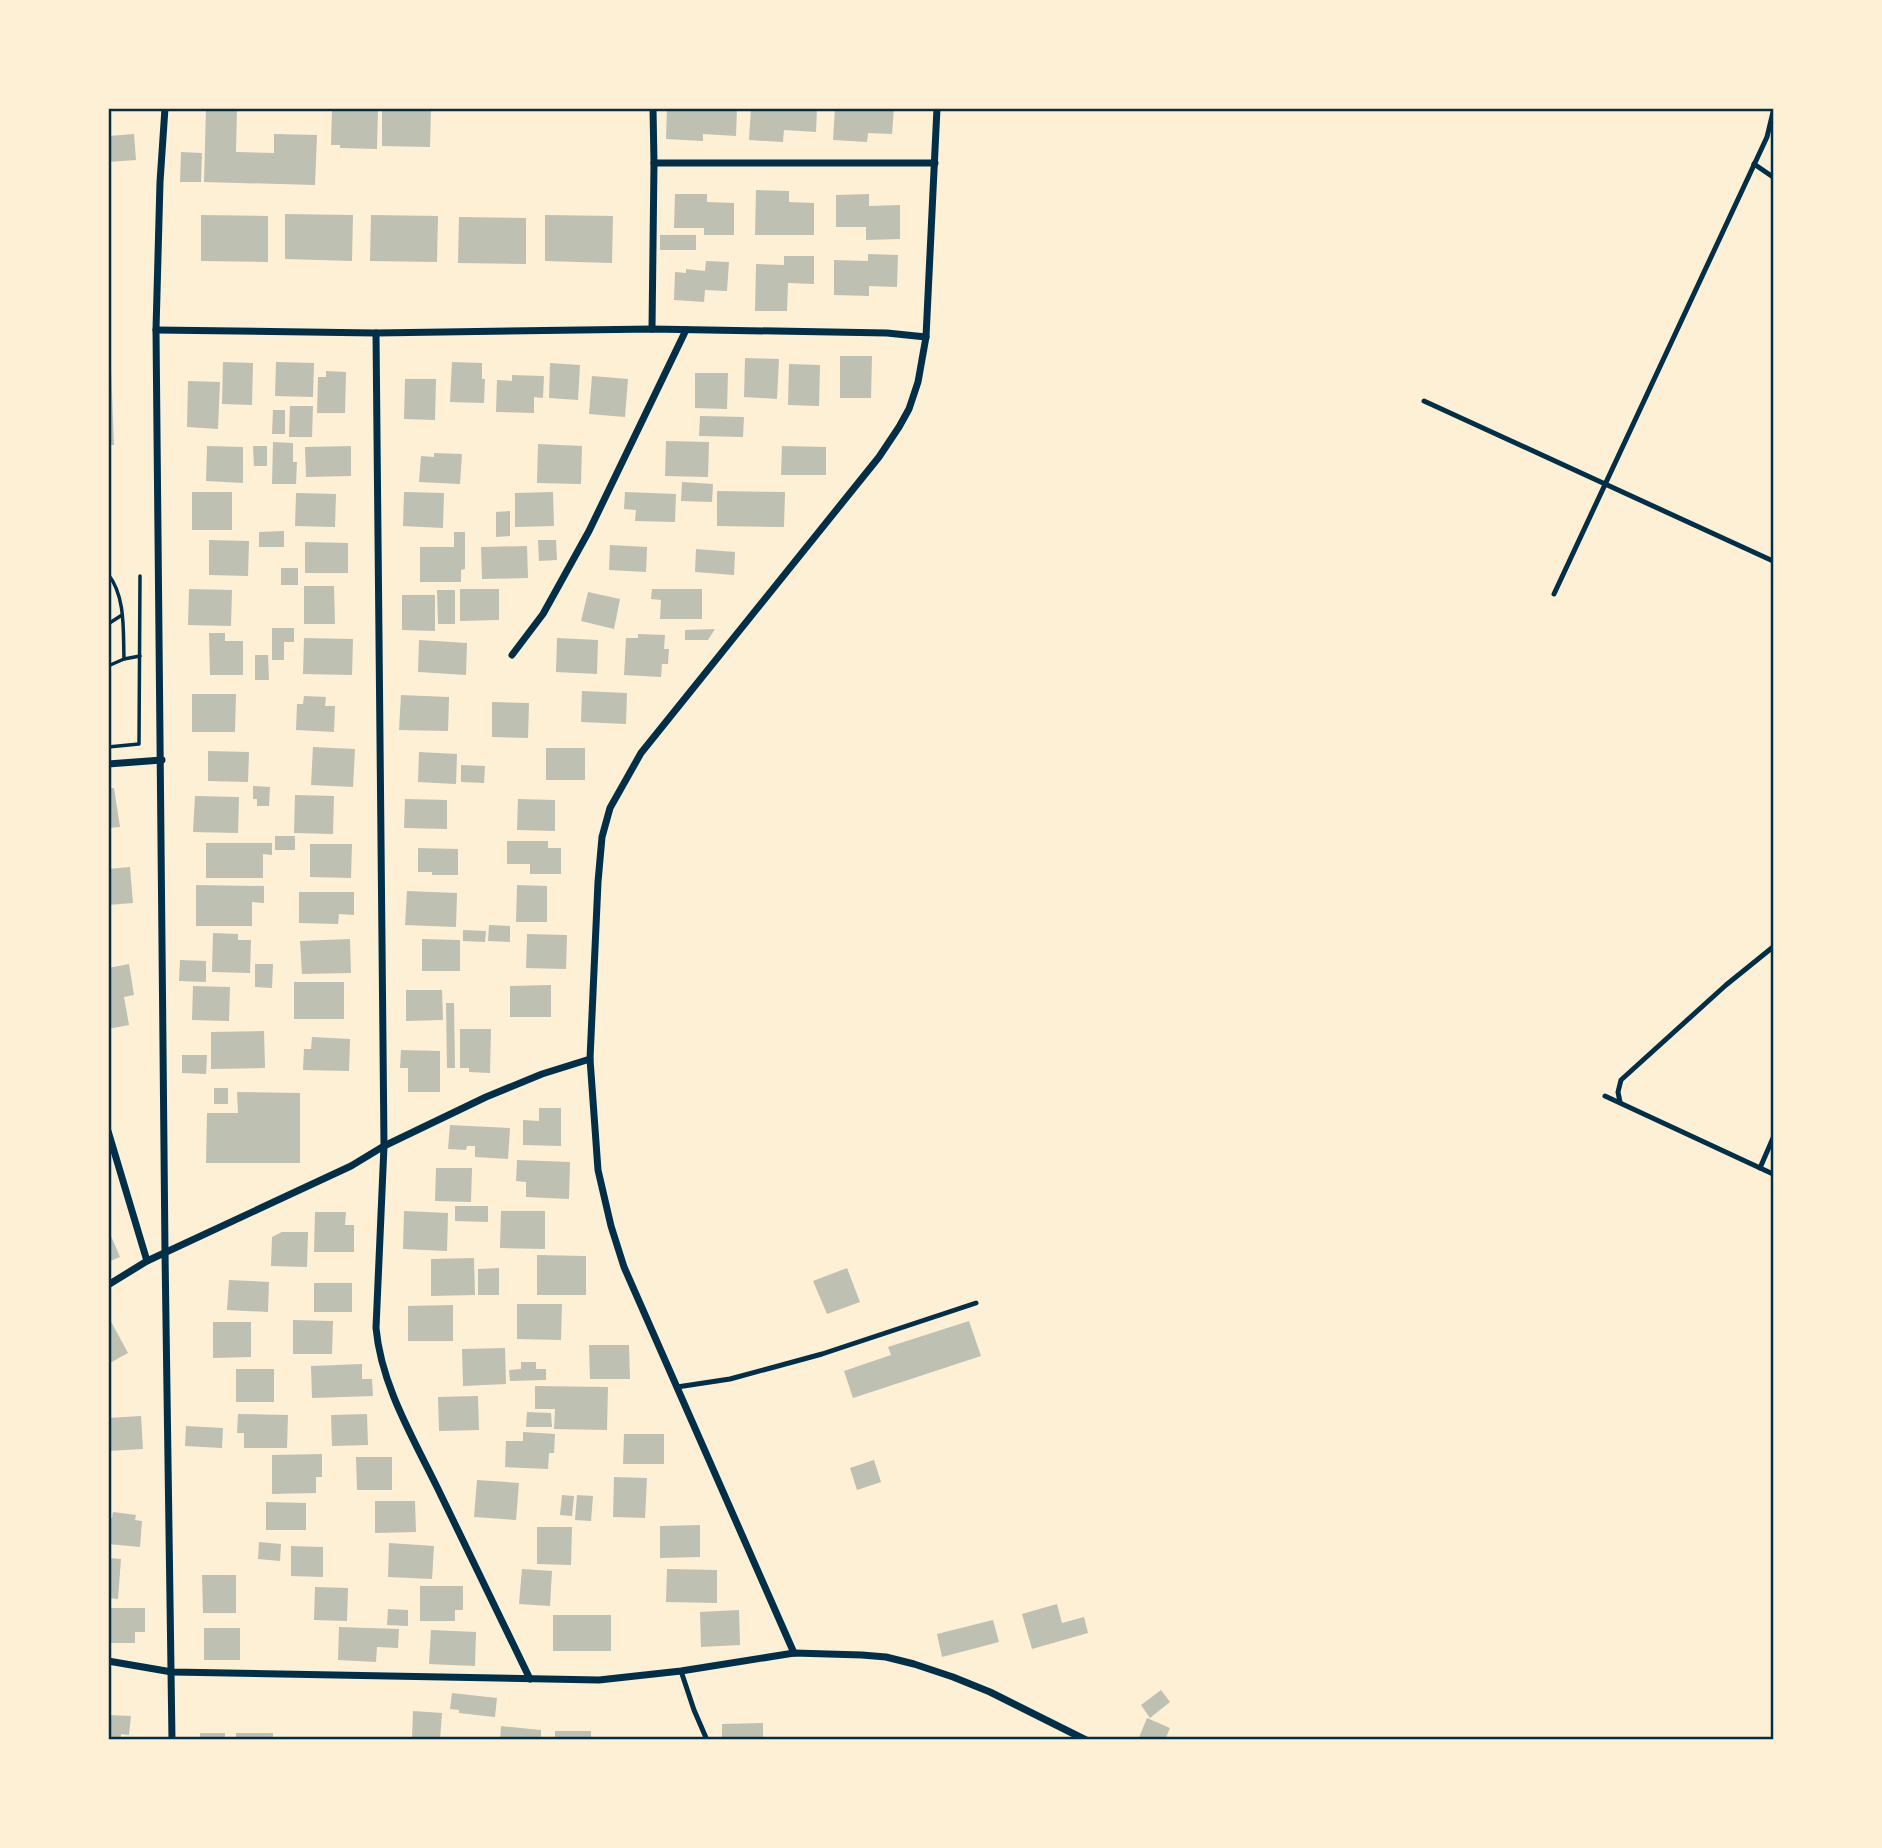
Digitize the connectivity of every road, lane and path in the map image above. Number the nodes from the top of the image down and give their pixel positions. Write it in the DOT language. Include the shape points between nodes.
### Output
graph roads {
  1 [pos="165,108"];
  2 [pos="653,108"];
  3 [pos="937,108"];
  4 [pos="1773,112"];
  5 [pos="654,163"];
  6 [pos="935,163"];
  7 [pos="1754,164"];
  8 [pos="1773,177"];
  9 [pos="652,329"];
  10 [pos="156,330"];
  11 [pos="685,330"];
  12 [pos="376,332"];
  13 [pos="926,337"];
  14 [pos="1424,401"];
  15 [pos="1604,484"];
  16 [pos="1773,561"];
  17 [pos="108,574"];
  18 [pos="140,576"];
  19 [pos="1554,594"];
  20 [pos="122,615"];
  21 [pos="108,624"];
  22 [pos="512,655"];
  23 [pos="140,656"];
  24 [pos="124,659"];
  25 [pos="108,666"];
  26 [pos="108,747"];
  27 [pos="162,760"];
  28 [pos="108,764"];
  29 [pos="1773,947"];
  30 [pos="590,1059"];
  31 [pos="1605,1096"];
  32 [pos="1620,1102"];
  33 [pos="108,1131"];
  34 [pos="1773,1138"];
  35 [pos="384,1146"];
  36 [pos="1760,1168"];
  37 [pos="1773,1174"];
  38 [pos="165,1252"];
  39 [pos="147,1261"];
  40 [pos="108,1285"];
  41 [pos="976,1303"];
  42 [pos="677,1387"];
  43 [pos="794,1653"];
  44 [pos="108,1661"];
  45 [pos="681,1671"];
  46 [pos="172,1672"];
  47 [pos="530,1679"];
  48 [pos="172,1740"];
  49 [pos="707,1740"];
  50 [pos="1086,1740"];
  1 -- 10 [label="street"];
  2 -- 5 [label="street"];
  3 -- 6 [label="street"];
  4 -- 7 [label="lane"];
  5 -- 6 [label="street"];
  5 -- 9 [label="street"];
  6 -- 13 [label="street"];
  7 -- 8 [label="lane"];
  7 -- 15 [label="lane"];
  9 -- 11 [label="street"];
  9 -- 12 [label="street"];
  10 -- 12 [label="street"];
  10 -- 27 [label="street"];
  11 -- 13 [label="street"];
  11 -- 22 [label="street" via="589,531 543,614"];
  12 -- 35 [label="street"];
  13 -- 30 [label="street" via="909,409 888,446 642,753 610,808 598,882"];
  14 -- 15 [label="lane"];
  15 -- 16 [label="lane"];
  15 -- 19 [label="lane"];
  17 -- 20 [label="path" via="119,594"];
  18 -- 23 [label="path"];
  20 -- 21 [label="path"];
  20 -- 24 [label="path"];
  23 -- 24 [label="path"];
  23 -- 26 [label="path" via="139,744"];
  24 -- 25 [label="path"];
  27 -- 28 [label="street"];
  27 -- 38 [label="street"];
  29 -- 32 [label="lane" via="1621,1080"];
  30 -- 35 [label="street" via="542,1073"];
  30 -- 42 [label="street" via="598,1170 611,1226 624,1267"];
  31 -- 32 [label="lane"];
  32 -- 36 [label="lane"];
  33 -- 39 [label="street"];
  34 -- 36 [label="lane"];
  35 -- 38 [label="street" via="351,1166"];
  35 -- 47 [label="street" via="376,1328 383,1367"];
  36 -- 37 [label="lane"];
  38 -- 39 [label="street"];
  38 -- 46 [label="street"];
  39 -- 40 [label="street"];
  41 -- 42 [label="lane" via="822,1354 730,1379"];
  42 -- 43 [label="street"];
  43 -- 45 [label="street"];
  43 -- 50 [label="street" via="886,1657 914,1664 990,1692"];
  44 -- 46 [label="street"];
  45 -- 47 [label="street" via="599,1680"];
  45 -- 49 [label="lane"];
  46 -- 47 [label="street"];
  46 -- 48 [label="street"];
}
